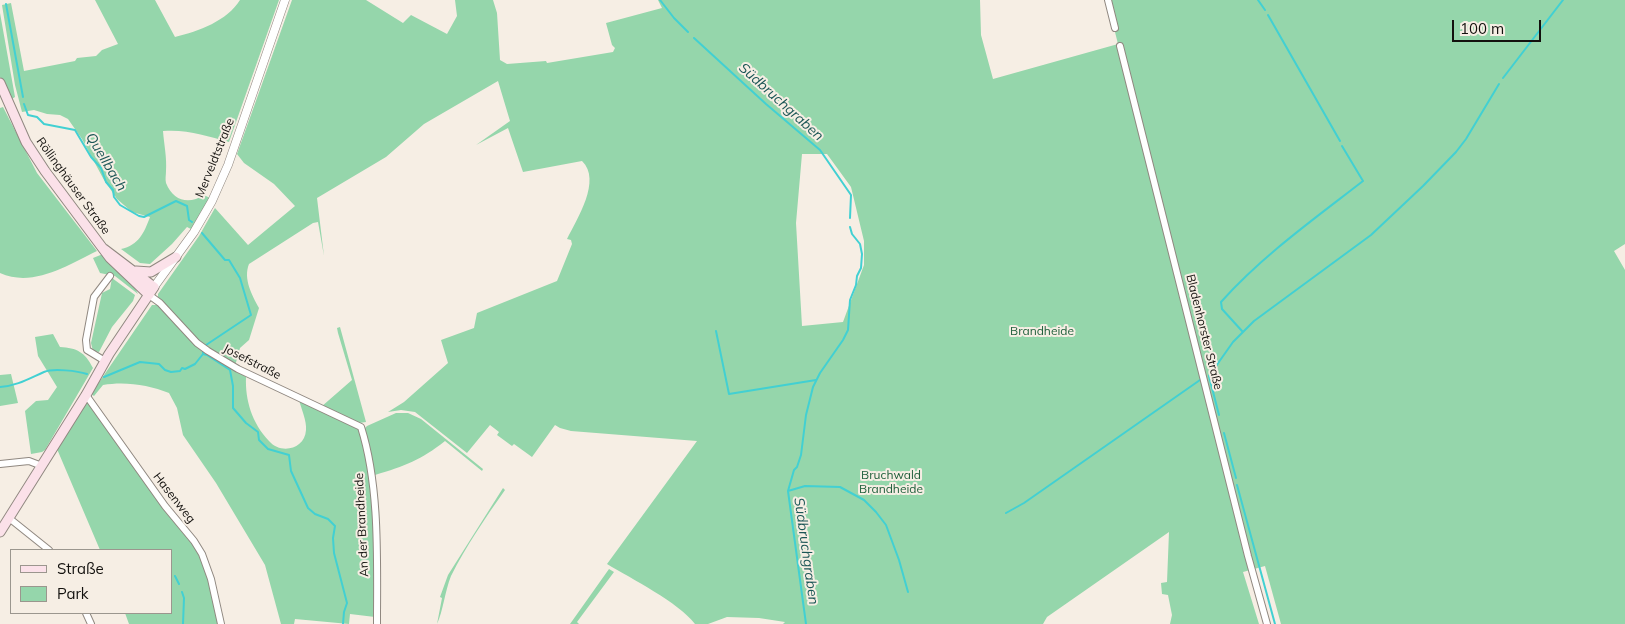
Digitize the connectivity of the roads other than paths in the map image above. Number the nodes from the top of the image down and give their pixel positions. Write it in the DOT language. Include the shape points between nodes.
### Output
graph roads {
  1 [pos="285,0"];
  2 [pos="1108,0"];
  3 [pos="1116,28"];
  4 [pos="1120,46"];
  5 [pos="0,83"];
  6 [pos="104,249"];
  7 [pos="176,257"];
  8 [pos="133,271"];
  9 [pos="110,276"];
  10 [pos="151,291"];
  11 [pos="105,361"];
  12 [pos="86,395"];
  13 [pos="361,427"];
  14 [pos="0,464"];
  15 [pos="42,466"];
  16 [pos="9,518"];
  17 [pos="0,532"];
  18 [pos="48,549"];
  19 [pos="221,624"];
  20 [pos="376,624"];
  21 [pos="1267,624"];
  1 -- 7 [label="street, Merveldtstraße" via="228,165 212,201"];
  2 -- 3 [label="street"];
  4 -- 21 [label="street, Bladenhorster Straße"];
  5 -- 6 [label="main road, Röllinghäuser Straße" via="26,142"];
  6 -- 8 [label="main road, Röllinghäuser Straße"];
  6 -- 10 [label="main road, Röllinghäuser Straße" via="123,271"];
  7 -- 8 [label="main road" via="152,272"];
  7 -- 10 [label="street, Merveldtstraße"];
  8 -- 10 [label="main road, Röllinghäuser Straße"];
  9 -- 11 [label="street" via="94,297 86,340 88,350"];
  10 -- 11 [label="main road, Merveldtstraße"];
  10 -- 13 [label="street, Josefstraße" via="208,351 238,369"];
  11 -- 12 [label="main road, Merveldtstraße"];
  12 -- 15 [label="main road, Merveldtstraße"];
  12 -- 19 [label="street, Hasenweg" via="202,554"];
  13 -- 20 [label="street, An der Brandheide" via="367,446 374,500"];
  14 -- 15 [label="street" via="29,461"];
  15 -- 16 [label="main road, Merveldtstraße"];
  16 -- 17 [label="main road, Merveldtstraße"];
  16 -- 18 [label="street"];
}
